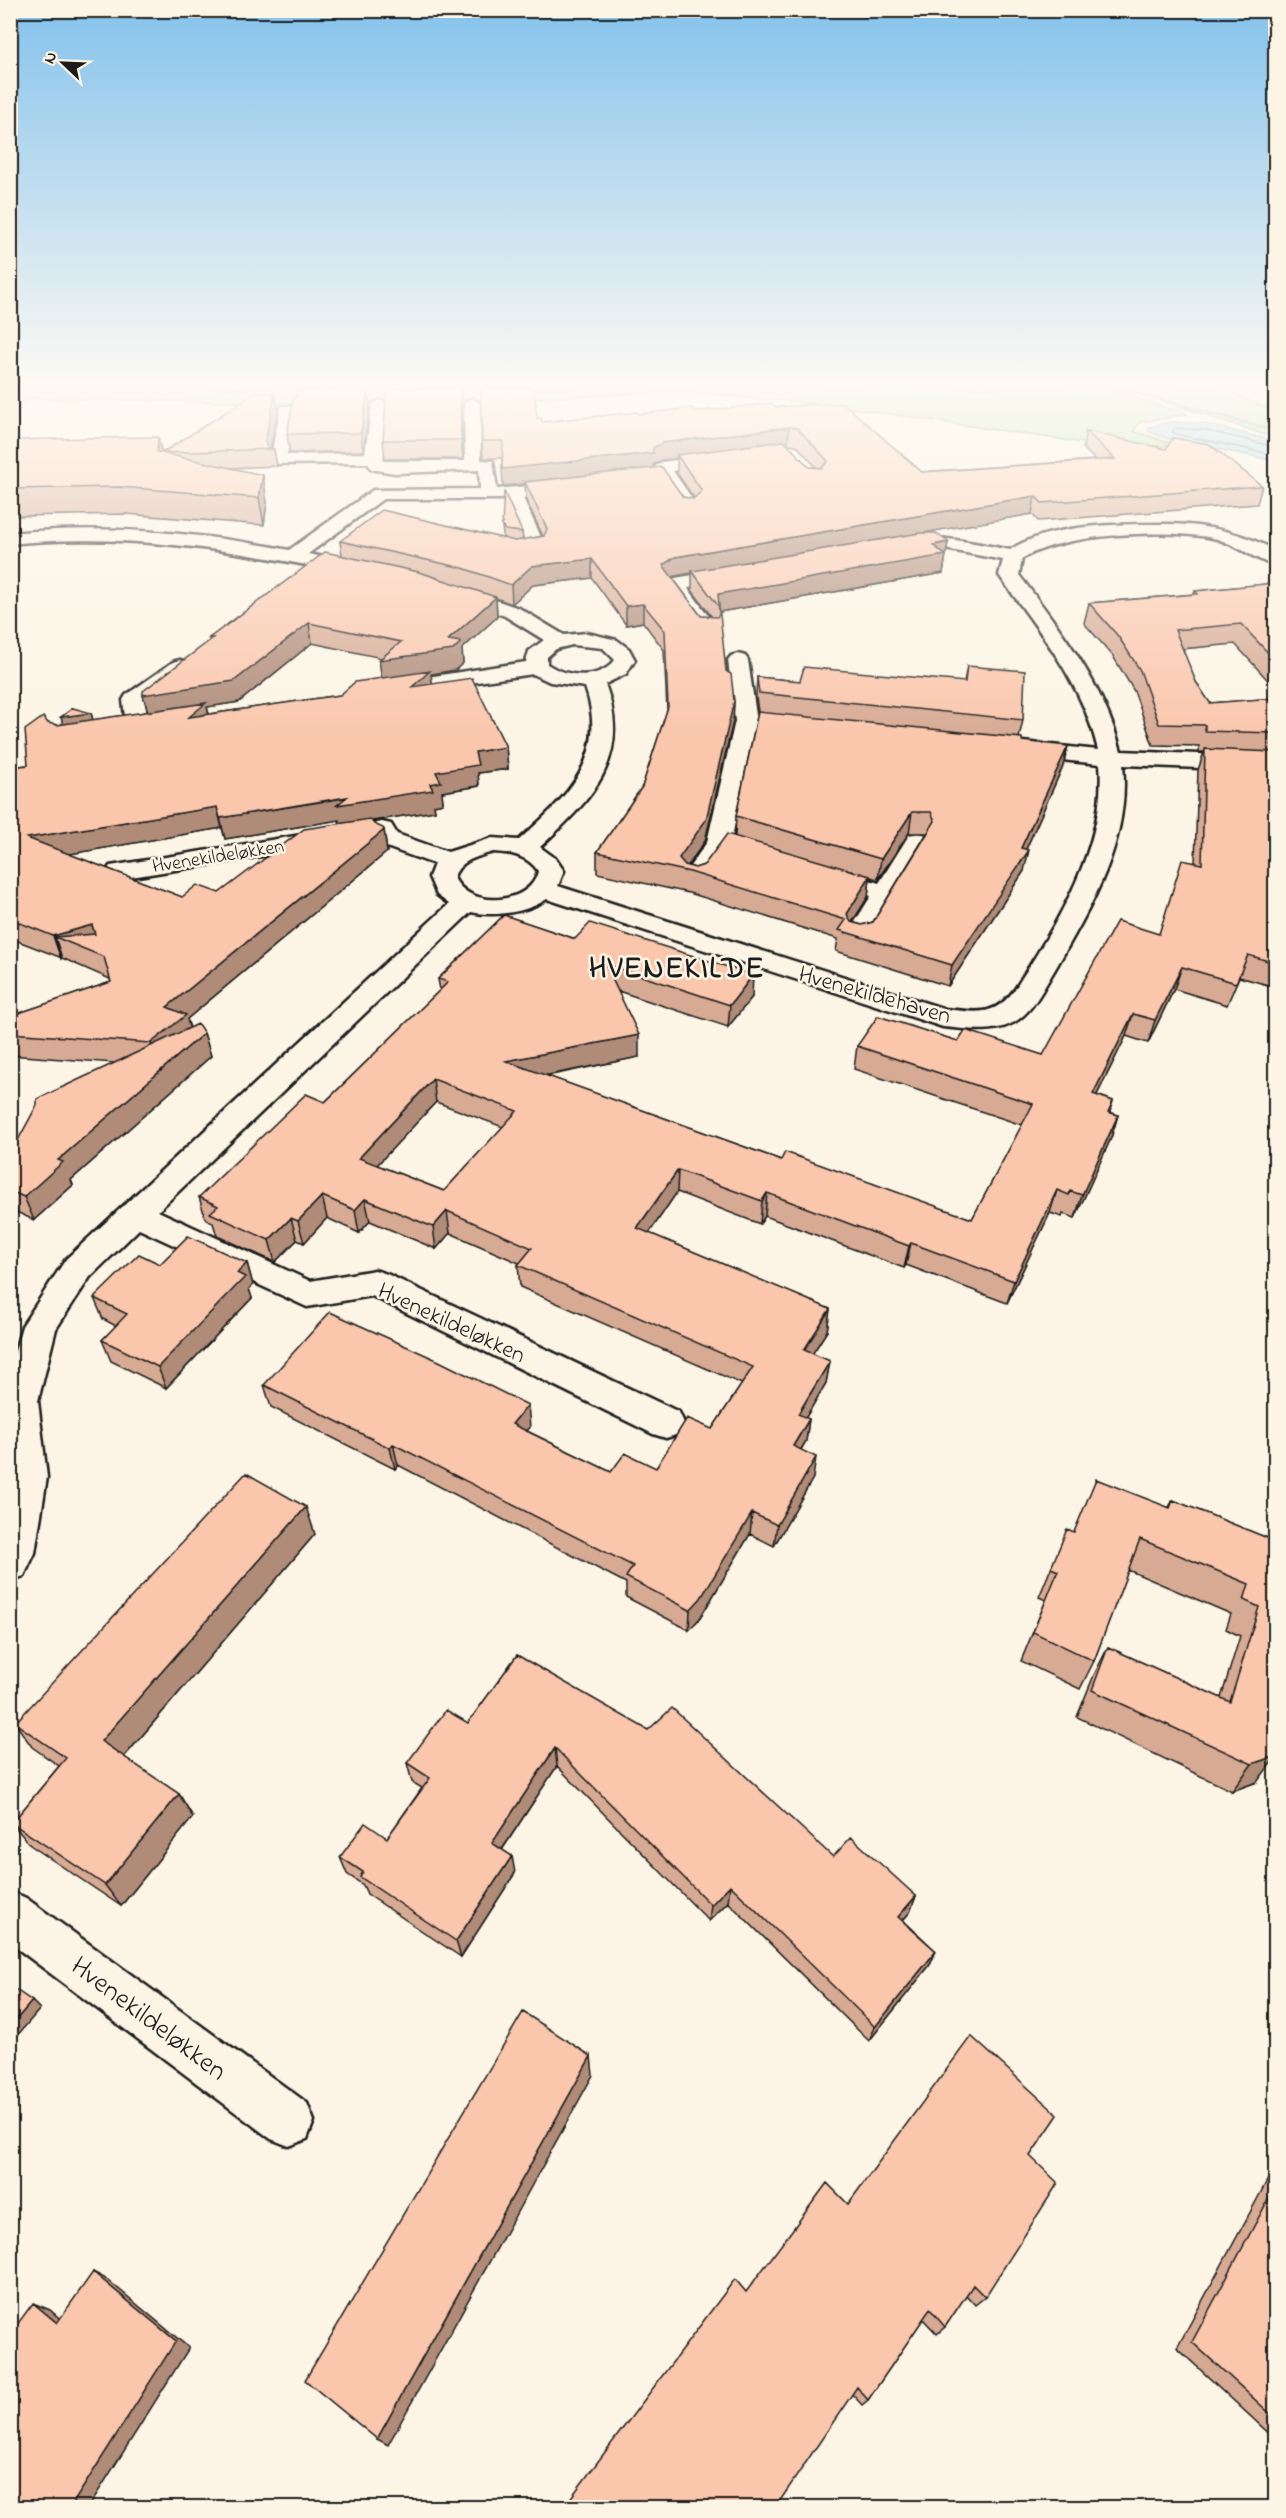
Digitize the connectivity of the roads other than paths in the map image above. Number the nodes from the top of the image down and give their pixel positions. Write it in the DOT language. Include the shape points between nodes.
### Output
graph roads {
  1 [pos="363,506"];
  2 [pos="517,506"];
  3 [pos="688,506"];
  4 [pos="691,510"];
  5 [pos="10,539"];
  6 [pos="484,543"];
  7 [pos="883,549"];
  8 [pos="293,556"];
  9 [pos="1012,556"];
  10 [pos="1275,560"];
  11 [pos="756,570"];
  12 [pos="378,573"];
  13 [pos="430,586"];
  14 [pos="709,630"];
  15 [pos="560,641"];
  16 [pos="198,653"];
  17 [pos="738,660"];
  18 [pos="537,667"];
  19 [pos="593,680"];
  20 [pos="365,692"];
  21 [pos="746,721"];
  22 [pos="160,723"];
  23 [pos="817,728"];
  24 [pos="1006,747"];
  25 [pos="1112,758"];
  26 [pos="1275,764"];
  27 [pos="918,840"];
  28 [pos="524,848"];
  29 [pos="450,861"];
  30 [pos="809,869"];
  31 [pos="119,871"];
  32 [pos="694,879"];
  33 [pos="543,890"];
  34 [pos="887,893"];
  35 [pos="465,903"];
  36 [pos="859,936"];
  37 [pos="134,1213"];
  38 [pos="666,1423"];
  39 [pos="10,1564"];
  40 [pos="10,1914"];
  41 [pos="289,2121"];
  1 -- 8 [label="street"];
  2 -- 6 [label="street" via="537,548 517,550"];
  3 -- 4 [label="street"];
  5 -- 8 [label="street" via="138,535"];
  7 -- 9 [label="street" via="945,543"];
  8 -- 12 [label="street"];
  9 -- 10 [label="street" via="1034,543 1064,537 1171,529 1208,532 1242,541"];
  9 -- 25 [label="street, Hvenekildehaven" via="1009,575 1077,666 1104,725"];
  11 -- 14 [label="street" via="675,584"];
  13 -- 15 [label="street" via="512,612"];
  15 -- 18 [label="street" via="536,655"];
  15 -- 19 [label="street" via="597,640 623,653 625,660 616,672"];
  16 -- 22 [label="street" via="134,700 126,728"];
  17 -- 21 [label="street"];
  18 -- 19 [label="street" via="543,673 566,680"];
  18 -- 20 [label="street"];
  19 -- 28 [label="street" via="602,697 607,727 602,758 584,788"];
  21 -- 23 [label="street"];
  21 -- 32 [label="street" via="730,845"];
  24 -- 25 [label="street"];
  25 -- 26 [label="street"];
  25 -- 33 [label="street, Hvenekildehaven" via="1107,828 1095,869 1076,910 1022,1000 1002,1017 975,1021 943,1018"];
  27 -- 34 [label="street"];
  28 -- 29 [label="street" via="492,845 461,853"];
  28 -- 33 [label="street" via="538,854 551,871"];
  29 -- 31 [label="street, Hvenekildeløkken" via="387,839 382,829"];
  29 -- 35 [label="street" via="440,879 452,897"];
  30 -- 34 [label="street"];
  33 -- 35 [label="street" via="508,906"];
  34 -- 36 [label="street"];
  35 -- 37 [label="street"];
  37 -- 38 [label="street, Hvenekildeløkken" via="307,1294 375,1283"];
  37 -- 39 [label="street" via="78,1268 39,1326 20,1401 28,1477 16,1553"];
  40 -- 41 [label="street, Hvenekildeløkken"];
}
